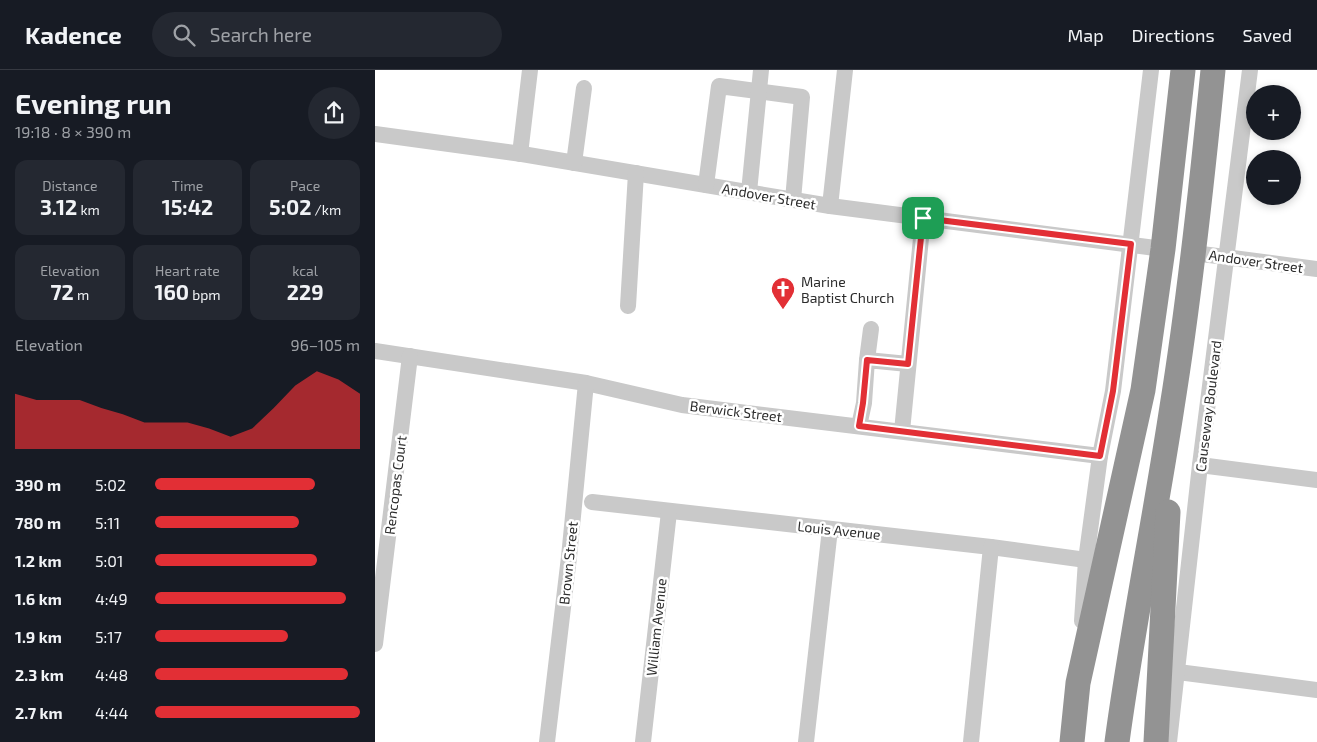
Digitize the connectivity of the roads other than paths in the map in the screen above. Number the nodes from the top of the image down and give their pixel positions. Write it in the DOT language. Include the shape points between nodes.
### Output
graph roads {
  1 [pos="530,70"];
  2 [pos="761,70"];
  3 [pos="845,70"];
  4 [pos="1151,70"];
  5 [pos="1183,70"];
  6 [pos="1213,70"];
  7 [pos="1250,70"];
  8 [pos="584,88"];
  9 [pos="759,91"];
  10 [pos="375,134"];
  11 [pos="520,154"];
  12 [pos="574,163"];
  13 [pos="636,173"];
  14 [pos="705,185"];
  15 [pos="749,192"];
  16 [pos="793,200"];
  17 [pos="830,206"];
  18 [pos="923,218"];
  19 [pos="1131,244"];
  20 [pos="1163,249"];
  21 [pos="1195,252"];
  22 [pos="1225,256"];
  23 [pos="1317,269"];
  24 [pos="628,306"];
  25 [pos="871,329"];
  26 [pos="375,351"];
  27 [pos="411,356"];
  28 [pos="867,360"];
  29 [pos="908,364"];
  30 [pos="586,383"];
  31 [pos="1172,407"];
  32 [pos="859,426"];
  33 [pos="902,431"];
  34 [pos="1100,456"];
  35 [pos="1200,465"];
  36 [pos="1317,480"];
  37 [pos="592,502"];
  38 [pos="669,512"];
  39 [pos="830,529"];
  40 [pos="991,547"];
  41 [pos="1086,560"];
  42 [pos="375,644"];
  43 [pos="1178,672"];
  44 [pos="1078,683"];
  45 [pos="1317,690"];
  46 [pos="547,742"];
  47 [pos="643,742"];
  48 [pos="806,742"];
  49 [pos="971,742"];
  50 [pos="1072,742"];
  51 [pos="1117,742"];
  52 [pos="1156,742"];
  53 [pos="1169,742"];
  1 -- 11 [label="street"];
  2 -- 9 [label="street"];
  3 -- 17 [label="street"];
  4 -- 19 [label="street"];
  5 -- 20 [label="highway"];
  6 -- 21 [label="highway"];
  7 -- 22 [label="street, Causeway Boulevard"];
  8 -- 12 [label="street"];
  9 -- 14 [label="street" via="719,86"];
  9 -- 15 [label="street"];
  9 -- 16 [label="street" via="802,97"];
  10 -- 11 [label="street, Andover Street"];
  11 -- 12 [label="street, Andover Street"];
  12 -- 13 [label="street, Andover Street"];
  13 -- 14 [label="street, Andover Street"];
  13 -- 24 [label="street"];
  14 -- 15 [label="street, Andover Street"];
  15 -- 16 [label="street, Andover Street"];
  16 -- 17 [label="street, Andover Street"];
  17 -- 18 [label="street, Andover Street"];
  18 -- 19 [label="street, Andover Street"];
  18 -- 29 [label="street"];
  19 -- 20 [label="street, Andover Street"];
  19 -- 34 [label="street" via="1113,391"];
  20 -- 44 [label="highway" via="1143,390"];
  21 -- 22 [label="street, Andover Street"];
  21 -- 31 [label="highway"];
  22 -- 23 [label="street, Andover Street"];
  22 -- 35 [label="street, Causeway Boulevard"];
  25 -- 28 [label="street"];
  26 -- 27 [label="street, Berwick Street"];
  27 -- 30 [label="street, Berwick Street"];
  27 -- 42 [label="street, Rencopas Court"];
  28 -- 29 [label="street"];
  28 -- 32 [label="street"];
  29 -- 33 [label="street"];
  30 -- 32 [label="street, Berwick Street" via="682,404"];
  30 -- 46 [label="street, Brown Street"];
  31 -- 51 [label="highway"];
  31 -- 52 [label="highway"];
  32 -- 33 [label="street, Berwick Street"];
  33 -- 34 [label="street, Berwick Street"];
  34 -- 41 [label="street"];
  35 -- 36 [label="street"];
  35 -- 43 [label="street, Causeway Boulevard"];
  37 -- 38 [label="street, Louis Avenue"];
  38 -- 39 [label="street, Louis Avenue"];
  38 -- 47 [label="street, William Avenue"];
  39 -- 40 [label="street, Louis Avenue"];
  39 -- 48 [label="street"];
  40 -- 41 [label="street, Louis Avenue"];
  40 -- 49 [label="street"];
  41 -- 44 [label="street"];
  43 -- 45 [label="street"];
  43 -- 53 [label="street, Causeway Boulevard"];
  44 -- 50 [label="highway"];
}
